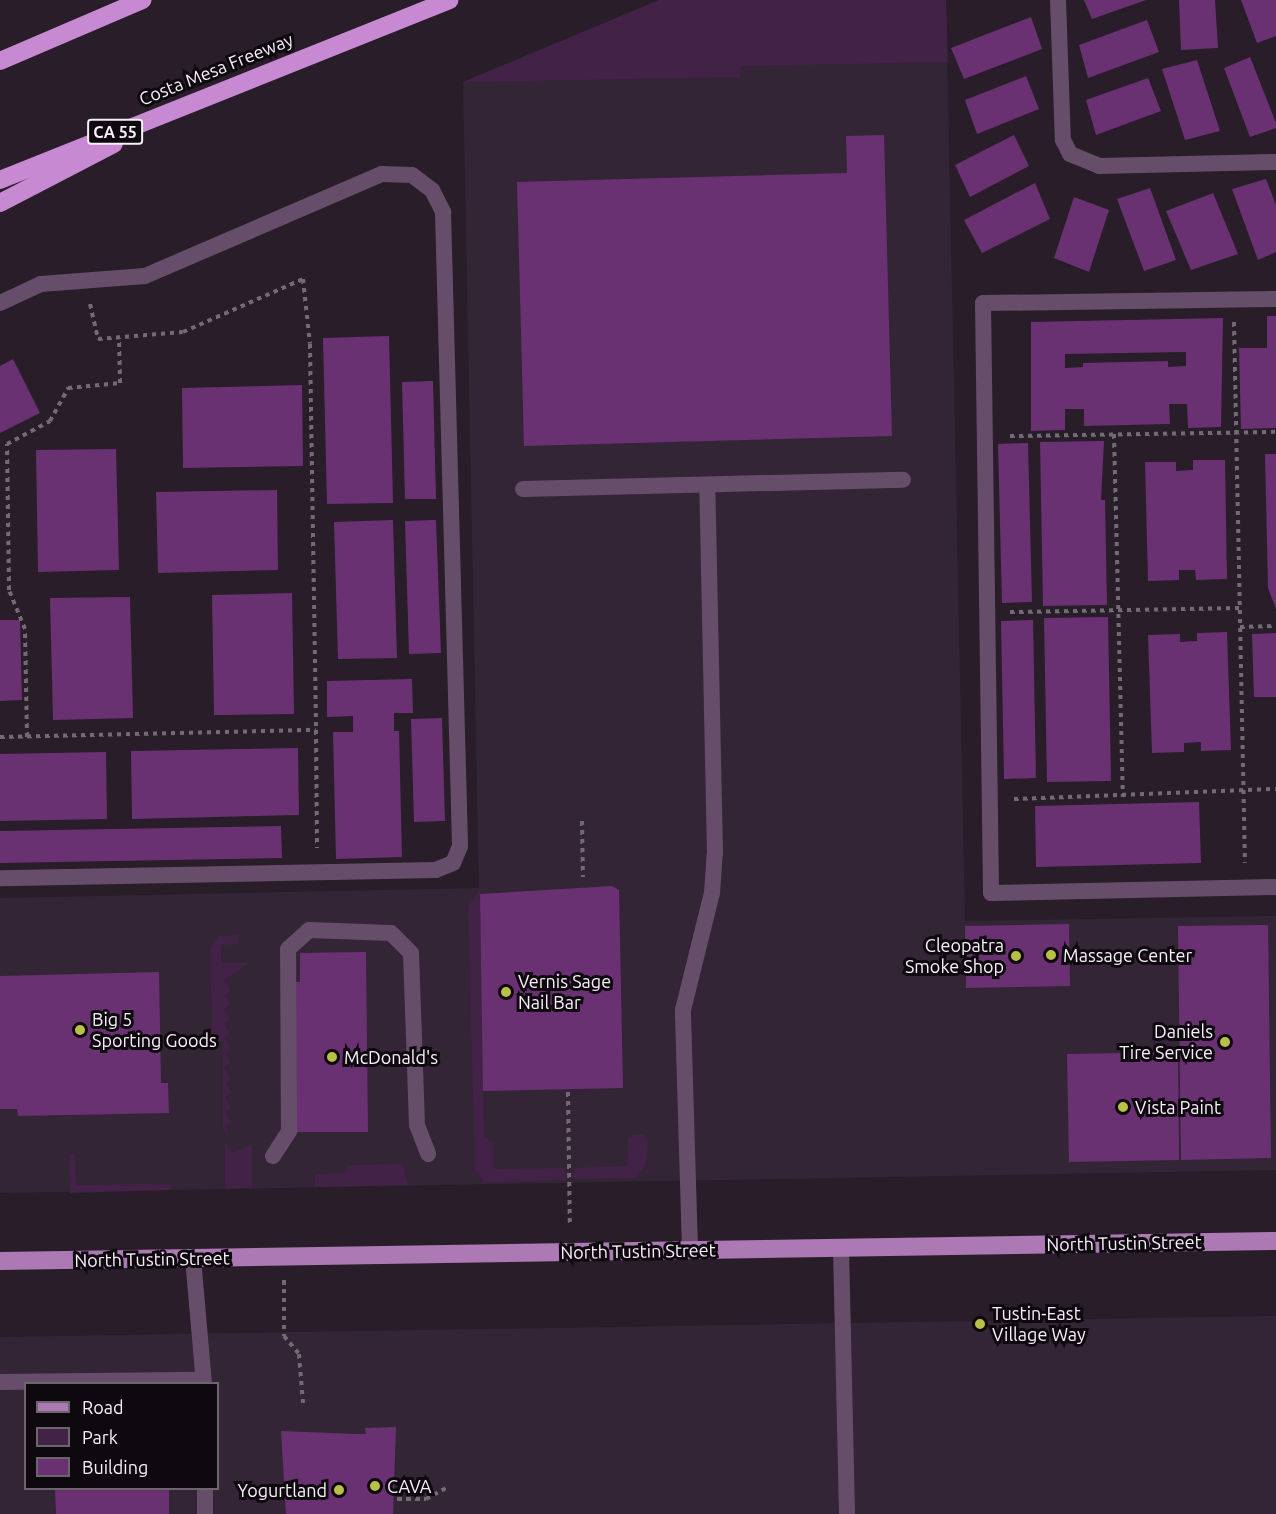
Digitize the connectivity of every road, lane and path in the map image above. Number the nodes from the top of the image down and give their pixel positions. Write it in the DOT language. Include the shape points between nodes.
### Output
graph roads {
  1 [pos="142,0"];
  2 [pos="449,0"];
  3 [pos="1058,0"];
  4 [pos="0,60"];
  5 [pos="231,84"];
  6 [pos="1276,162"];
  7 [pos="0,180"];
  8 [pos="0,203"];
  9 [pos="87,281"];
  10 [pos="1233,299"];
  11 [pos="1276,299"];
  12 [pos="0,303"];
  13 [pos="119,339"];
  14 [pos="1276,432"];
  15 [pos="1236,433"];
  16 [pos="1114,434"];
  17 [pos="985,436"];
  18 [pos="903,480"];
  19 [pos="707,485"];
  20 [pos="523,489"];
  21 [pos="1240,608"];
  22 [pos="1118,610"];
  23 [pos="988,612"];
  24 [pos="1276,626"];
  25 [pos="1240,627"];
  26 [pos="316,730"];
  27 [pos="0,737"];
  28 [pos="27,737"];
  29 [pos="1276,789"];
  30 [pos="1244,793"];
  31 [pos="1123,797"];
  32 [pos="990,800"];
  33 [pos="582,821"];
  34 [pos="317,872"];
  35 [pos="583,877"];
  36 [pos="0,878"];
  37 [pos="1245,888"];
  38 [pos="1276,888"];
  39 [pos="568,1092"];
  40 [pos="428,1154"];
  41 [pos="273,1156"];
  42 [pos="1276,1241"];
  43 [pos="841,1248"];
  44 [pos="690,1250"];
  45 [pos="570,1252"];
  46 [pos="284,1257"];
  47 [pos="193,1258"];
  48 [pos="0,1262"];
  49 [pos="0,1382"];
  50 [pos="204,1382"];
  51 [pos="303,1403"];
  52 [pos="448,1487"];
  53 [pos="205,1490"];
  54 [pos="397,1499"];
  55 [pos="205,1514"];
  56 [pos="847,1514"];
  1 -- 4 [label="highway"];
  2 -- 5 [label="highway, Costa Mesa Freeway / CA 55"];
  3 -- 6 [label="lane" via="1063,140 1070,154 1099,166"];
  5 -- 7 [label="highway, Costa Mesa Freeway / CA 55"];
  5 -- 8 [label="highway"];
  9 -- 12 [label="lane" via="41,284"];
  9 -- 13 [label="path" via="95,336"];
  9 -- 34 [label="lane" via="145,276 382,174 412,175 432,190 443,212 460,846 453,863 436,870"];
  10 -- 11 [label="lane"];
  10 -- 15 [label="path"];
  10 -- 17 [label="lane" via="983,303"];
  13 -- 26 [label="path" via="183,332 303,279 310,344"];
  13 -- 28 [label="path" via="120,383 68,388 50,421 7,444 9,590 25,629"];
  14 -- 15 [label="path"];
  15 -- 16 [label="path"];
  15 -- 21 [label="path"];
  16 -- 17 [label="path"];
  16 -- 22 [label="path"];
  17 -- 23 [label="lane"];
  18 -- 19 [label="lane"];
  19 -- 20 [label="lane"];
  19 -- 44 [label="lane" via="715,854 712,893 683,1010"];
  21 -- 22 [label="path"];
  21 -- 25 [label="path"];
  22 -- 23 [label="path"];
  22 -- 31 [label="path"];
  23 -- 32 [label="lane"];
  24 -- 25 [label="path"];
  25 -- 30 [label="path"];
  26 -- 28 [label="path"];
  26 -- 34 [label="path"];
  27 -- 28 [label="path"];
  29 -- 30 [label="path"];
  30 -- 31 [label="path"];
  30 -- 37 [label="path"];
  31 -- 32 [label="path"];
  32 -- 37 [label="lane" via="991,893"];
  33 -- 35 [label="path"];
  34 -- 36 [label="lane"];
  37 -- 38 [label="lane"];
  39 -- 45 [label="path"];
  40 -- 41 [label="lane" via="417,1125 411,953 392,933 309,930 288,949 289,1131"];
  42 -- 43 [label="main road, North Tustin Street"];
  43 -- 44 [label="main road, North Tustin Street"];
  43 -- 56 [label="lane"];
  44 -- 45 [label="main road, North Tustin Street"];
  45 -- 46 [label="main road, North Tustin Street"];
  46 -- 47 [label="main road, North Tustin Street"];
  46 -- 51 [label="path" via="284,1336 298,1354"];
  47 -- 48 [label="main road, North Tustin Street"];
  47 -- 50 [label="lane"];
  49 -- 50 [label="lane"];
  52 -- 54 [label="path" via="426,1499"];
  53 -- 55 [label="lane"];
}
